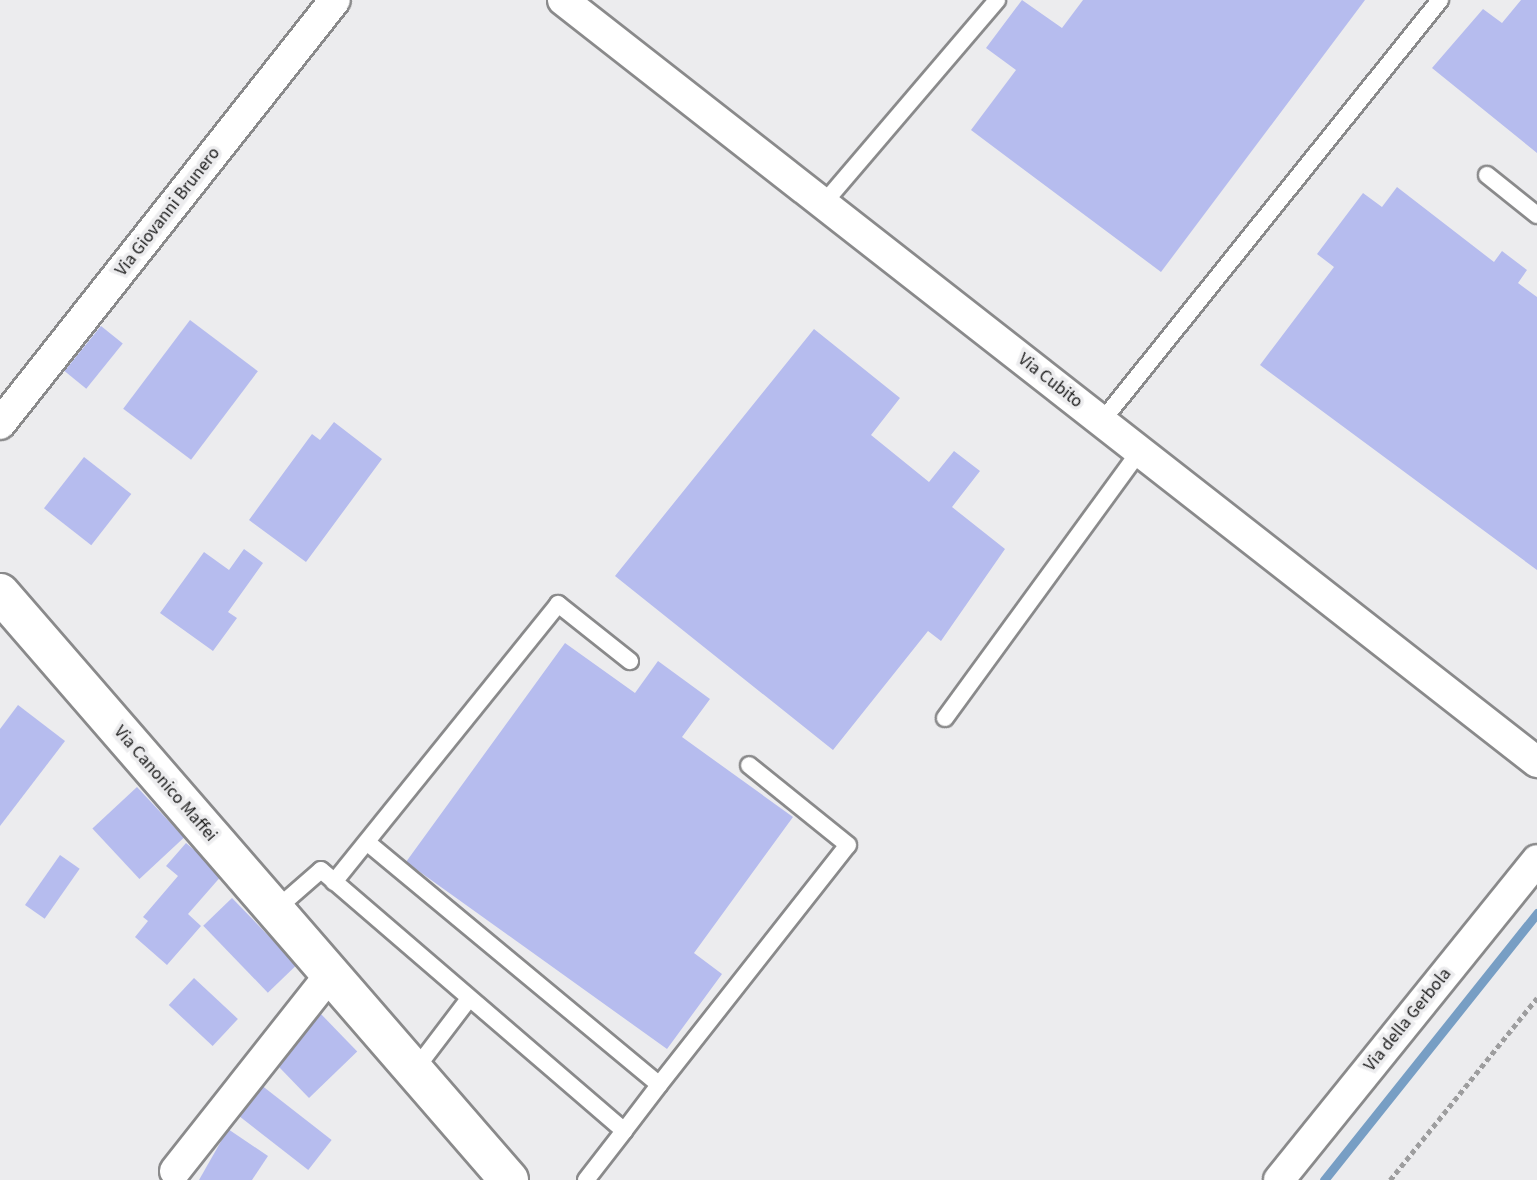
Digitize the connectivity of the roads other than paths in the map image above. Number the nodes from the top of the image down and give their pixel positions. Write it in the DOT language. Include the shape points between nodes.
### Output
graph roads {
  1 [pos="335,0"];
  2 [pos="563,0"];
  3 [pos="997,0"];
  4 [pos="1440,0"];
  5 [pos="1487,175"];
  6 [pos="823,204"];
  7 [pos="1537,215"];
  8 [pos="1102,421"];
  9 [pos="0,424"];
  10 [pos="1140,451"];
  11 [pos="0,593"];
  12 [pos="630,661"];
  13 [pos="945,718"];
  14 [pos="1537,762"];
  15 [pos="749,765"];
  16 [pos="368,843"];
  17 [pos="1537,860"];
  18 [pos="334,882"];
  19 [pos="274,911"];
  20 [pos="330,975"];
  21 [pos="468,1000"];
  22 [pos="414,1072"];
  23 [pos="659,1086"];
  24 [pos="624,1131"];
  25 [pos="175,1171"];
  26 [pos="509,1180"];
  27 [pos="586,1180"];
  28 [pos="1279,1180"];
  1 -- 9 [label="street, Via Giovanni Brunero"];
  2 -- 6 [label="street, Via Cubito"];
  3 -- 6 [label="lane"];
  4 -- 8 [label="lane"];
  5 -- 7 [label="lane"];
  6 -- 8 [label="street, Via Cubito"];
  8 -- 10 [label="street, Via Cubito"];
  10 -- 13 [label="lane"];
  10 -- 14 [label="street, Via Cubito"];
  11 -- 19 [label="street, Via Canonico Maffei"];
  12 -- 16 [label="lane" via="558,604"];
  15 -- 23 [label="lane" via="848,845"];
  16 -- 18 [label="lane"];
  16 -- 23 [label="lane"];
  17 -- 28 [label="street, Via della Gerbola"];
  18 -- 19 [label="lane" via="321,870"];
  18 -- 21 [label="lane"];
  19 -- 20 [label="street, Via Canonico Maffei"];
  20 -- 22 [label="street, Via Canonico Maffei"];
  20 -- 25 [label="street"];
  21 -- 22 [label="lane"];
  21 -- 24 [label="lane"];
  22 -- 26 [label="street, Via Canonico Maffei"];
  23 -- 24 [label="lane"];
  24 -- 27 [label="lane"];
}
